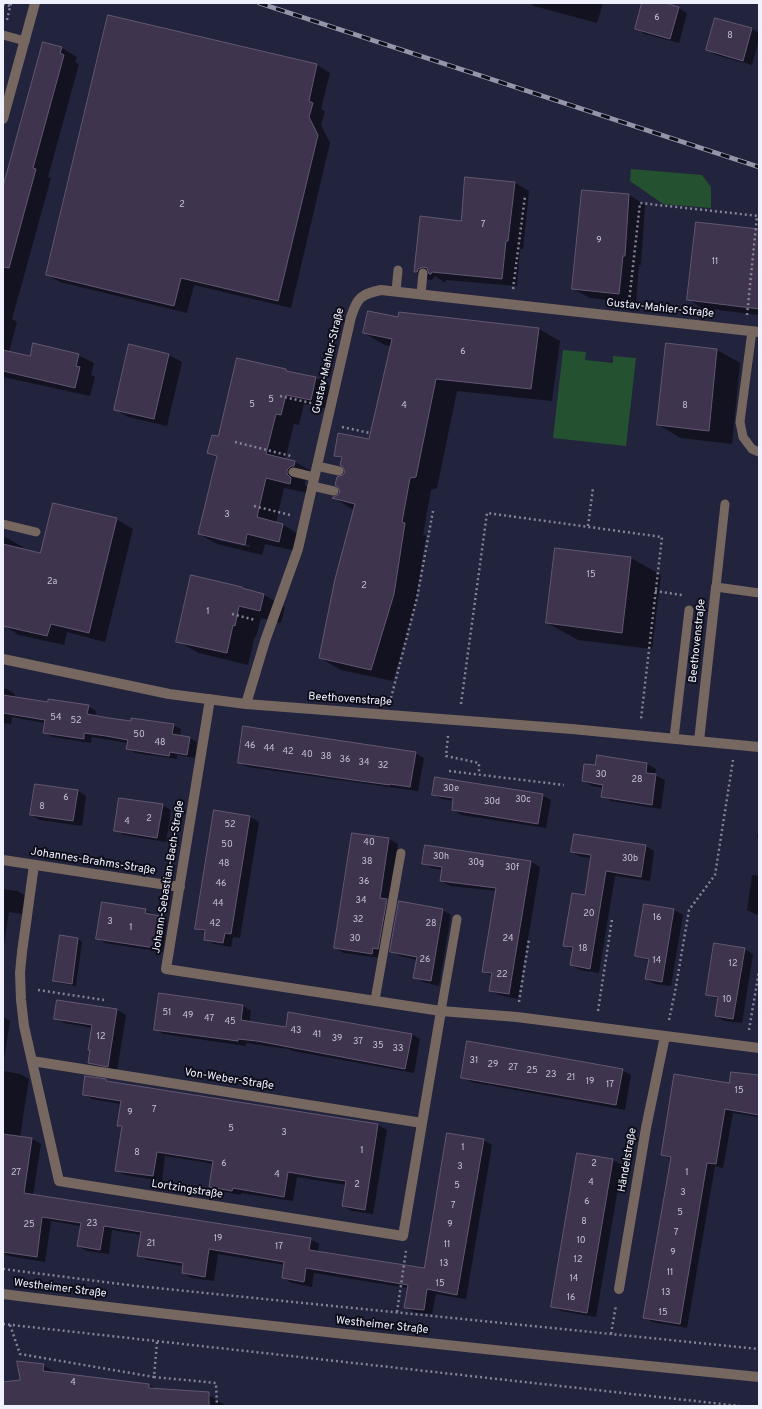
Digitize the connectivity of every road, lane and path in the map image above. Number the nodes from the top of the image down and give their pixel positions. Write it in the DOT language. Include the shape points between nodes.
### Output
graph roads {
  1 [pos="35,3"];
  2 [pos="3,4"];
  3 [pos="10,4"];
  4 [pos="3,35"];
  5 [pos="25,41"];
  6 [pos="3,119"];
  7 [pos="524,196"];
  8 [pos="758,216"];
  9 [pos="398,270"];
  10 [pos="424,273"];
  11 [pos="396,291"];
  12 [pos="421,294"];
  13 [pos="511,304"];
  14 [pos="627,317"];
  15 [pos="752,331"];
  16 [pos="280,396"];
  17 [pos="330,408"];
  18 [pos="327,423"];
  19 [pos="370,433"];
  20 [pos="235,442"];
  21 [pos="759,452"];
  22 [pos="318,464"];
  23 [pos="339,471"];
  24 [pos="293,472"];
  25 [pos="313,482"];
  26 [pos="593,488"];
  27 [pos="334,491"];
  28 [pos="725,504"];
  29 [pos="254,506"];
  30 [pos="433,511"];
  31 [pos="305,519"];
  32 [pos="3,524"];
  33 [pos="588,526"];
  34 [pos="36,532"];
  35 [pos="716,587"];
  36 [pos="759,593"];
  37 [pos="690,610"];
  38 [pos="232,614"];
  39 [pos="271,624"];
  40 [pos="3,659"];
  41 [pos="210,699"];
  42 [pos="246,704"];
  43 [pos="387,714"];
  44 [pos="454,720"];
  45 [pos="639,735"];
  46 [pos="674,738"];
  47 [pos="699,741"];
  48 [pos="735,744"];
  49 [pos="759,747"];
  50 [pos="449,771"];
  51 [pos="479,774"];
  52 [pos="564,785"];
  53 [pos="401,853"];
  54 [pos="3,860"];
  55 [pos="34,865"];
  56 [pos="180,887"];
  57 [pos="457,919"];
  58 [pos="612,919"];
  59 [pos="529,939"];
  60 [pos="759,971"];
  61 [pos="20,987"];
  62 [pos="104,1000"];
  63 [pos="375,1000"];
  64 [pos="441,1011"];
  65 [pos="517,1017"];
  66 [pos="595,1027"];
  67 [pos="665,1036"];
  68 [pos="746,1046"];
  69 [pos="759,1048"];
  70 [pos="32,1061"];
  71 [pos="422,1123"];
  72 [pos="403,1236"];
  73 [pos="3,1269"];
  74 [pos="619,1289"];
  75 [pos="3,1294"];
  76 [pos="397,1312"];
  77 [pos="3,1324"];
  78 [pos="10,1325"];
  79 [pos="611,1334"];
  80 [pos="157,1342"];
  81 [pos="759,1349"];
  82 [pos="154,1377"];
  83 [pos="759,1377"];
  84 [pos="217,1406"];
  85 [pos="740,1406"];
  1 -- 5 [label="street"];
  2 -- 3 [label="path"];
  4 -- 5 [label="lane"];
  5 -- 6 [label="street"];
  7 -- 13 [label="path"];
  8 -- 14 [label="path" via="640,203"];
  8 -- 15 [label="path"];
  9 -- 11 [label="lane"];
  10 -- 12 [label="lane"];
  11 -- 12 [label="street, Gustav-Mahler-Straße"];
  11 -- 17 [label="street, Gustav-Mahler-Straße" via="366,293 355,304"];
  12 -- 13 [label="street, Gustav-Mahler-Straße"];
  13 -- 14 [label="street, Gustav-Mahler-Straße"];
  14 -- 15 [label="street, Gustav-Mahler-Straße"];
  15 -- 21 [label="lane" via="740,422 743,437 752,449"];
  16 -- 17 [label="path"];
  17 -- 18 [label="street, Gustav-Mahler-Straße"];
  18 -- 19 [label="path"];
  18 -- 22 [label="street, Gustav-Mahler-Straße"];
  20 -- 22 [label="path"];
  22 -- 23 [label="lane"];
  22 -- 25 [label="street, Gustav-Mahler-Straße"];
  24 -- 25 [label="lane"];
  25 -- 27 [label="lane"];
  25 -- 31 [label="street, Gustav-Mahler-Straße"];
  26 -- 33 [label="path"];
  28 -- 35 [label="lane"];
  29 -- 31 [label="path"];
  30 -- 43 [label="path" via="417,598"];
  31 -- 39 [label="street, Gustav-Mahler-Straße" via="298,549"];
  32 -- 34 [label="lane"];
  33 -- 44 [label="path" via="487,513"];
  33 -- 45 [label="path" via="662,537"];
  35 -- 36 [label="lane, Beethovenstraße"];
  35 -- 47 [label="street, Beethovenstraße"];
  37 -- 46 [label="lane"];
  38 -- 39 [label="path"];
  39 -- 42 [label="street, Gustav-Mahler-Straße"];
  40 -- 41 [label="street, Beethovenstraße" via="169,694"];
  41 -- 42 [label="street, Beethovenstraße"];
  41 -- 56 [label="street, Johann-Sebastian-Bach-Straße"];
  42 -- 43 [label="street, Beethovenstraße"];
  43 -- 44 [label="street, Beethovenstraße"];
  44 -- 45 [label="street, Beethovenstraße"];
  44 -- 51 [label="path" via="446,756 479,763"];
  45 -- 46 [label="street, Beethovenstraße"];
  46 -- 47 [label="street, Beethovenstraße"];
  47 -- 48 [label="street, Beethovenstraße"];
  48 -- 49 [label="street, Beethovenstraße"];
  48 -- 67 [label="path" via="715,875 689,910"];
  50 -- 51 [label="path"];
  51 -- 52 [label="path"];
  53 -- 63 [label="lane"];
  54 -- 55 [label="street, Johannes-Brahms-Straße"];
  55 -- 56 [label="street, Johannes-Brahms-Straße"];
  55 -- 61 [label="street, Lortzingstraße" via="22,952"];
  56 -- 63 [label="street, Johann-Sebastian-Bach-Straße" via="166,969"];
  57 -- 64 [label="lane"];
  58 -- 66 [label="path"];
  59 -- 65 [label="path"];
  60 -- 68 [label="path"];
  61 -- 62 [label="path"];
  61 -- 70 [label="street, Lortzingstraße" via="24,1026"];
  63 -- 64 [label="street, Johann-Sebastian-Bach-Straße"];
  64 -- 65 [label="street, Johann-Sebastian-Bach-Straße"];
  64 -- 71 [label="street"];
  65 -- 66 [label="street, Johann-Sebastian-Bach-Straße"];
  66 -- 67 [label="street, Johann-Sebastian-Bach-Straße"];
  67 -- 68 [label="street, Johann-Sebastian-Bach-Straße"];
  67 -- 74 [label="street, Händelstraße" via="646,1128"];
  68 -- 69 [label="street, Johann-Sebastian-Bach-Straße"];
  70 -- 71 [label="street, Von-Weber-Straße"];
  70 -- 72 [label="street, Lortzingstraße" via="59,1182"];
  71 -- 72 [label="street"];
  72 -- 76 [label="path" via="407,1246"];
  73 -- 76 [label="path" via="136,1286"];
  74 -- 79 [label="path"];
  75 -- 83 [label="street, Westheimer Straße" via="370,1337"];
  76 -- 79 [label="path"];
  77 -- 78 [label="path"];
  78 -- 80 [label="path"];
  78 -- 82 [label="path" via="20,1354"];
  79 -- 81 [label="path"];
  80 -- 82 [label="path"];
  80 -- 85 [label="path"];
  82 -- 84 [label="path" via="216,1383"];
}
